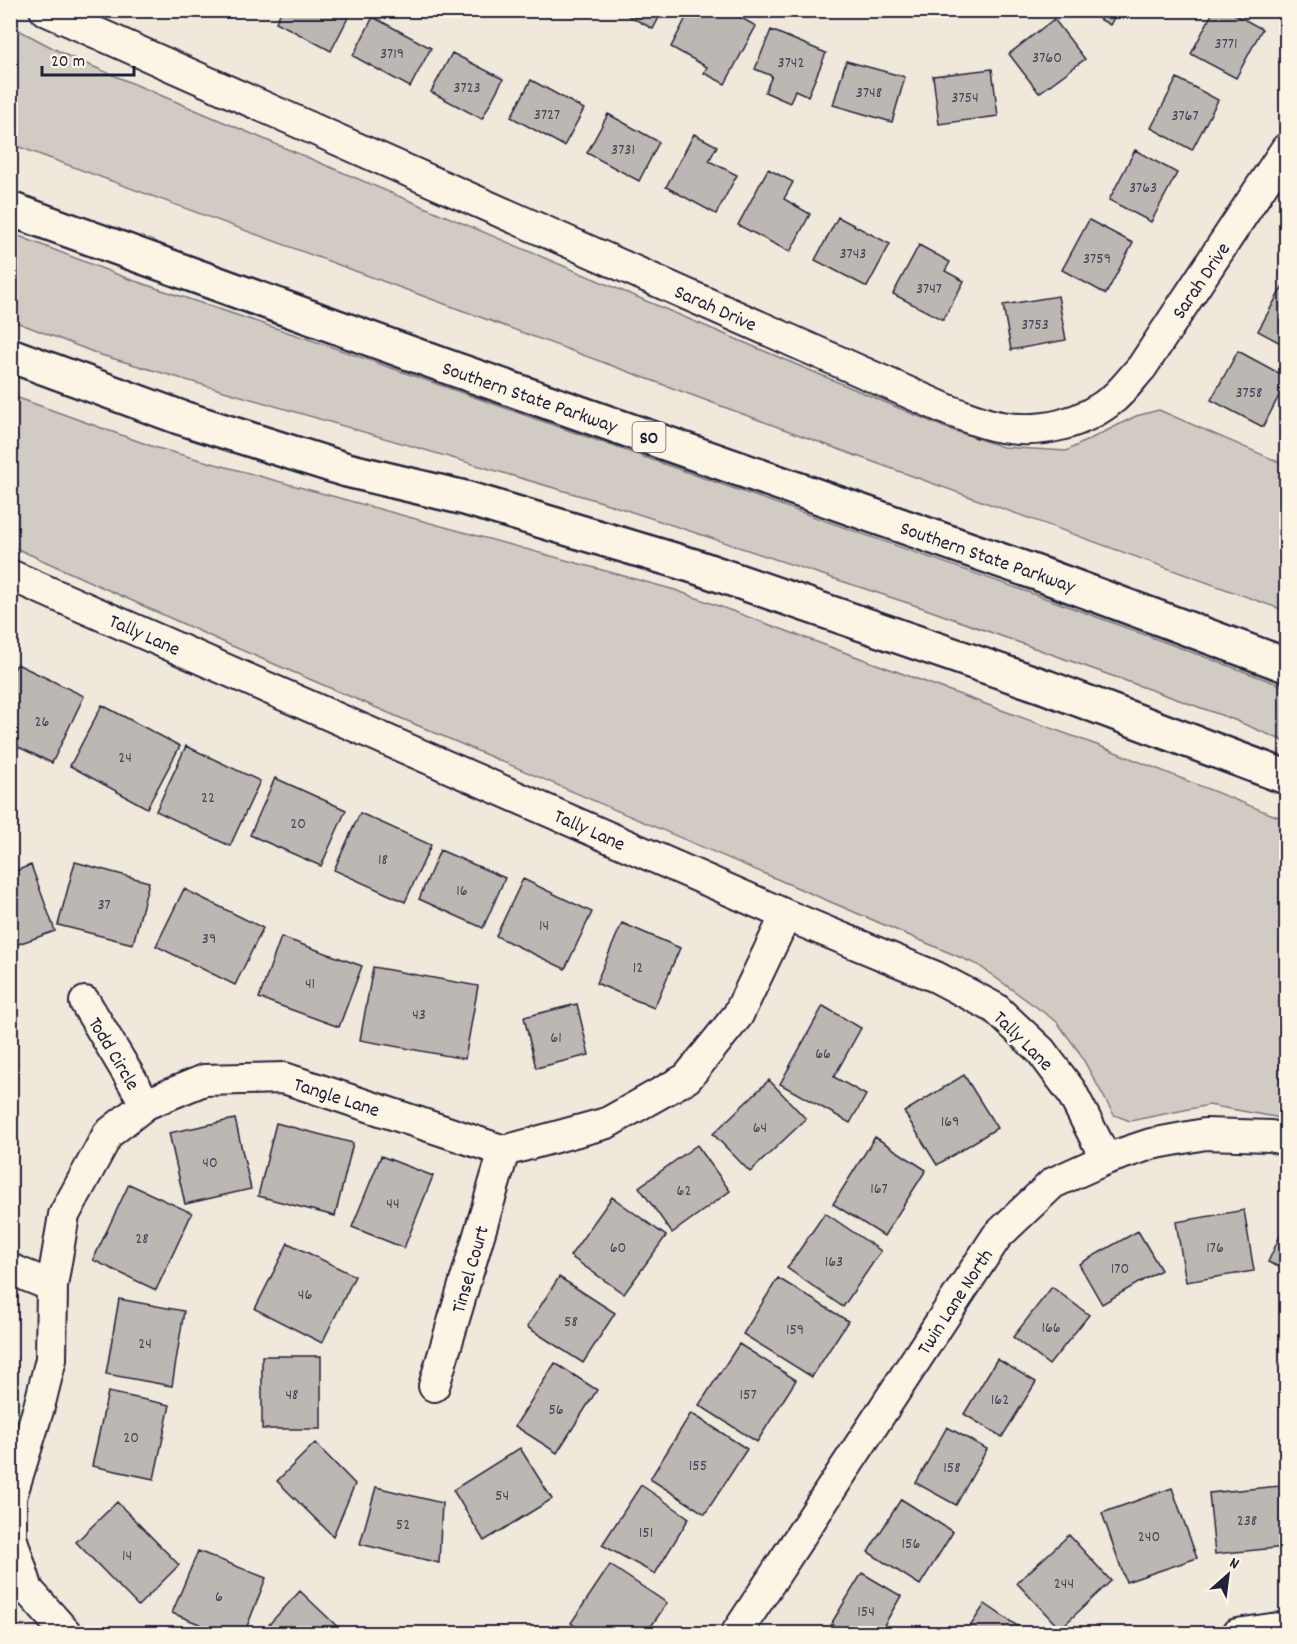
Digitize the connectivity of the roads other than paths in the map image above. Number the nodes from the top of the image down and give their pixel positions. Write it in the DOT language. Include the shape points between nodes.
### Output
graph roads {
  1 [pos="45,10"];
  2 [pos="85,18"];
  3 [pos="1287,149"];
  4 [pos="10,209"];
  5 [pos="10,355"];
  6 [pos="10,575"];
  7 [pos="1287,666"];
  8 [pos="1287,777"];
  9 [pos="786,915"];
  10 [pos="85,1002"];
  11 [pos="146,1104"];
  12 [pos="1287,1140"];
  13 [pos="504,1151"];
  14 [pos="1106,1159"];
  15 [pos="10,1269"];
  16 [pos="52,1286"];
  17 [pos="434,1386"];
  18 [pos="1287,1628"];
  19 [pos="67,1634"];
  20 [pos="736,1634"];
  21 [pos="1237,1634"];
  1 -- 2 [label="street, Sarah Drive"];
  2 -- 3 [label="street, Sarah Drive" via="948,410 1000,427 1036,430 1073,422 1115,397 1142,367"];
  4 -- 7 [label="highway, Southern State Parkway / SO" via="1048,577"];
  5 -- 8 [label="highway" via="179,417 347,470 465,498 694,566 1046,687"];
  6 -- 9 [label="street, Tally Lane"];
  9 -- 13 [label="street" via="738,1015 687,1078 607,1123"];
  9 -- 14 [label="street, Tally Lane" via="936,977 995,1008 1041,1051 1071,1091"];
  10 -- 11 [label="street, Todd Circle"];
  11 -- 13 [label="street, Tangle Lane" via="204,1080 284,1078"];
  11 -- 16 [label="street, Tangle Lane" via="108,1134 64,1215"];
  12 -- 14 [label="street, Twin Lane North" via="1205,1134 1151,1144"];
  13 -- 17 [label="street, Tinsel Court"];
  14 -- 20 [label="street, Twin Lane North" via="1053,1183 997,1236"];
  15 -- 16 [label="street"];
  16 -- 19 [label="street, Tangle Lane" via="51,1359 11,1497 11,1537 27,1590"];
  18 -- 21 [label="street"];
}
